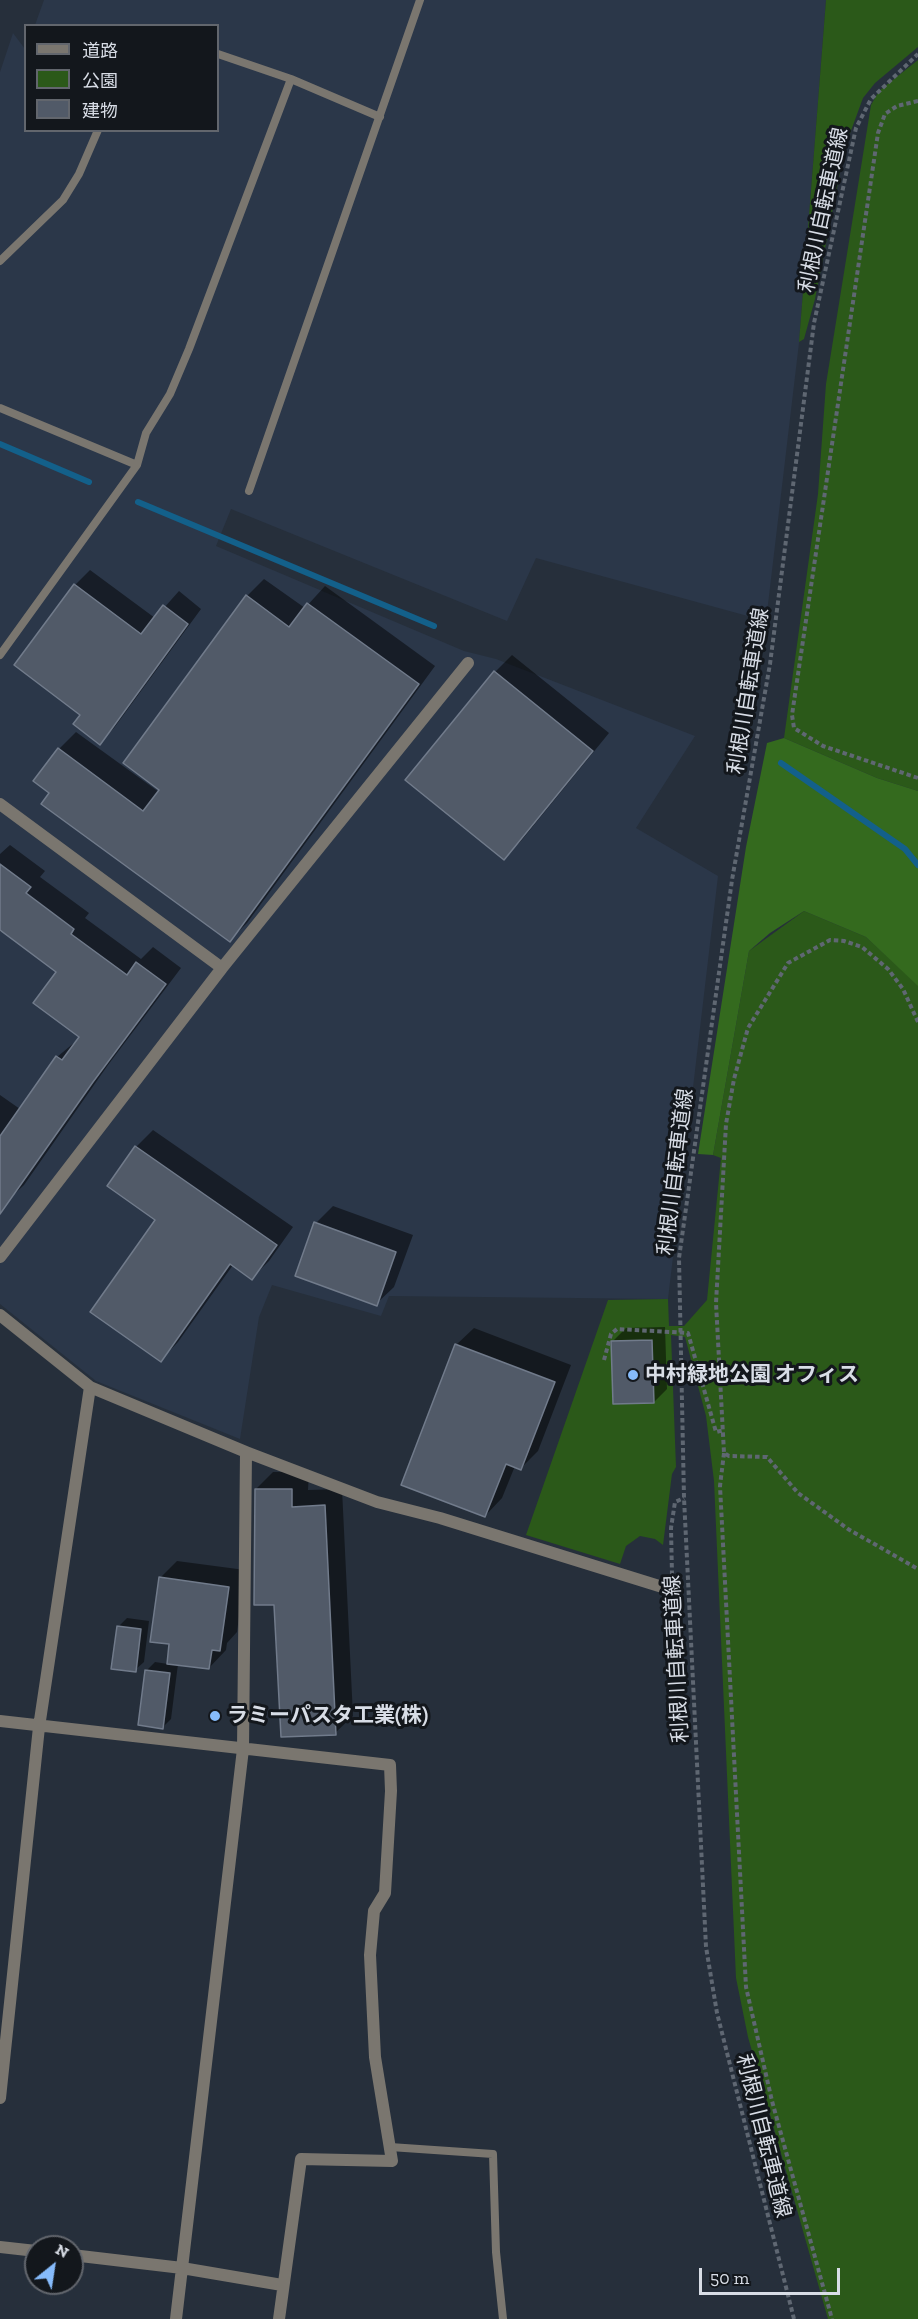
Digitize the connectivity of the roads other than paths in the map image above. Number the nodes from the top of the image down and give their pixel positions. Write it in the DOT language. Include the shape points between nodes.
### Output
graph roads {
  1 [pos="420,0"];
  2 [pos="219,54"];
  3 [pos="291,79"];
  4 [pos="380,117"];
  5 [pos="97,132"];
  6 [pos="0,261"];
  7 [pos="0,408"];
  8 [pos="137,465"];
  9 [pos="249,491"];
  10 [pos="0,655"];
  11 [pos="468,663"];
  12 [pos="0,804"];
  13 [pos="222,968"];
  14 [pos="0,1257"];
  15 [pos="0,1315"];
  16 [pos="90,1387"];
  17 [pos="246,1452"];
  18 [pos="672,1590"];
  19 [pos="0,1721"];
  20 [pos="39,1726"];
  21 [pos="243,1749"];
  22 [pos="0,2098"];
  23 [pos="390,2147"];
  24 [pos="0,2247"];
  25 [pos="24,2250"];
  26 [pos="84,2256"];
  27 [pos="182,2268"];
  28 [pos="282,2285"];
  29 [pos="176,2319"];
  30 [pos="279,2319"];
  31 [pos="503,2319"];
  1 -- 4 [label="lane"];
  2 -- 3 [label="lane"];
  3 -- 4 [label="lane"];
  3 -- 8 [label="lane" via="189,350 170,394 146,433"];
  4 -- 9 [label="lane"];
  5 -- 6 [label="lane" via="63,200"];
  7 -- 8 [label="lane"];
  8 -- 10 [label="lane"];
  11 -- 13 [label="street"];
  12 -- 13 [label="street"];
  13 -- 14 [label="street"];
  15 -- 16 [label="street"];
  16 -- 17 [label="street"];
  16 -- 20 [label="street"];
  17 -- 18 [label="street" via="377,1502"];
  17 -- 21 [label="street"];
  19 -- 20 [label="street"];
  20 -- 21 [label="street"];
  20 -- 22 [label="street"];
  21 -- 23 [label="street" via="390,1765 385,1893 374,1911 370,1955 375,2057"];
  21 -- 27 [label="street"];
  23 -- 28 [label="street" via="392,2161 301,2159"];
  23 -- 31 [label="lane" via="493,2154"];
  24 -- 25 [label="street"];
  26 -- 27 [label="street"];
  27 -- 28 [label="street"];
  27 -- 29 [label="street"];
  28 -- 30 [label="street"];
}
